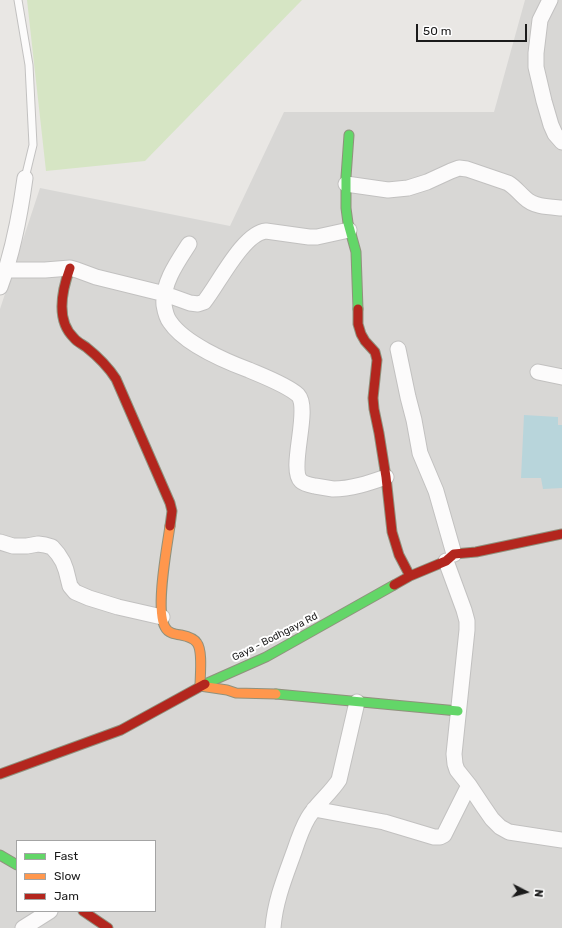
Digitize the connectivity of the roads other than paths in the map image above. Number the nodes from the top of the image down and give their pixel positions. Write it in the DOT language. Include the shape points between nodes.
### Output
graph roads {
  1 [pos="18,0"];
  2 [pos="550,0"];
  3 [pos="349,135"];
  4 [pos="562,142"];
  5 [pos="26,178"];
  6 [pos="346,184"];
  7 [pos="562,208"];
  8 [pos="349,230"];
  9 [pos="189,244"];
  10 [pos="70,268"];
  11 [pos="6,270"];
  12 [pos="0,287"];
  13 [pos="165,294"];
  14 [pos="398,349"];
  15 [pos="538,372"];
  16 [pos="562,377"];
  17 [pos="386,477"];
  18 [pos="562,534"];
  19 [pos="0,542"];
  20 [pos="450,558"];
  21 [pos="410,576"];
  22 [pos="162,617"];
  23 [pos="200,686"];
  24 [pos="357,702"];
  25 [pos="458,711"];
  26 [pos="0,774"];
  27 [pos="468,785"];
  28 [pos="314,809"];
  29 [pos="562,840"];
  30 [pos="0,855"];
  31 [pos="16,864"];
  32 [pos="48,912"];
  33 [pos="84,912"];
  34 [pos="23,928"];
  35 [pos="108,928"];
  36 [pos="273,928"];
  1 -- 5 [label="lane" via="29,65 33,145"];
  2 -- 4 [label="street" via="540,20 536,68 551,125"];
  3 -- 6 [label="street"];
  5 -- 11 [label="street"];
  6 -- 7 [label="street" via="388,190 408,188 455,169 467,168 508,183 531,203"];
  6 -- 8 [label="street"];
  8 -- 13 [label="street" via="317,237 261,232 249,240 204,302 190,303"];
  8 -- 17 [label="street" via="356,252 358,324 364,340 375,352 377,360 373,398"];
  9 -- 13 [label="street" via="174,266"];
  10 -- 11 [label="street"];
  10 -- 13 [label="street"];
  10 -- 22 [label="street" via="62,301 66,328 70,335 112,373 170,503 172,511 163,578"];
  11 -- 12 [label="street"];
  13 -- 17 [label="street" via="167,318 192,342 286,387 299,396 302,409 297,476 301,481 333,489 365,484"];
  14 -- 20 [label="street" via="420,453 436,491"];
  15 -- 16 [label="street"];
  17 -- 21 [label="street" via="392,532 399,555"];
  18 -- 20 [label="street, Gaya - Bodhgaya Rd"];
  19 -- 22 [label="street" via="13,546 38,544 52,547 63,562 70,586 75,592 118,607"];
  20 -- 21 [label="street, Gaya - Bodhgaya Rd"];
  20 -- 25 [label="street" via="468,630"];
  21 -- 23 [label="street, Gaya - Bodhgaya Rd" via="266,657"];
  22 -- 23 [label="street" via="164,627 170,632 197,643 200,657"];
  23 -- 24 [label="street" via="236,693"];
  23 -- 26 [label="street, Gaya - Bodhgaya Rd" via="121,730"];
  24 -- 25 [label="street"];
  24 -- 28 [label="street" via="339,780"];
  25 -- 27 [label="street" via="455,764"];
  27 -- 28 [label="street" via="444,835 440,837 384,822"];
  27 -- 29 [label="street" via="500,827 509,832"];
  28 -- 36 [label="street" via="300,833 274,912"];
  30 -- 31 [label="street"];
  32 -- 34 [label="street"];
  33 -- 35 [label="street"];
}
